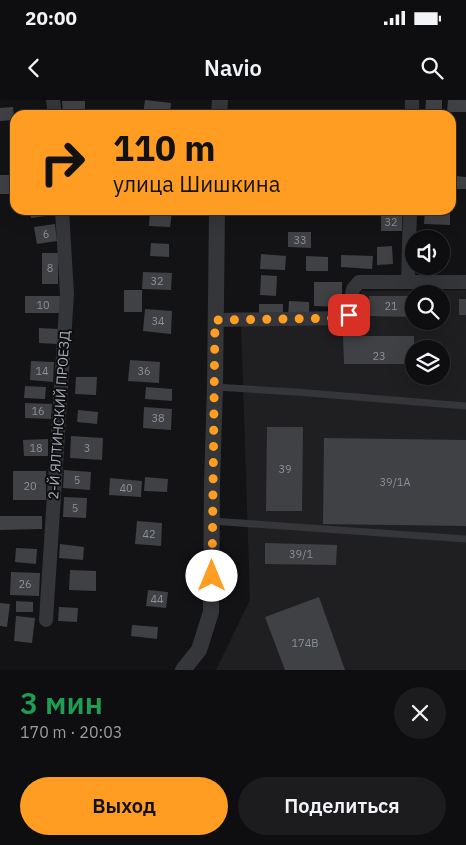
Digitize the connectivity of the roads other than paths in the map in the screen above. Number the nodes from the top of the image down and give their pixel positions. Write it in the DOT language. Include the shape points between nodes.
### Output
graph roads {
  1 [pos="62,215"];
  2 [pos="217,215"];
  3 [pos="410,215"];
  4 [pos="408,282"];
  5 [pos="466,282"];
  6 [pos="215,320"];
  7 [pos="215,387"];
  8 [pos="466,406"];
  9 [pos="212,521"];
  10 [pos="466,539"];
  11 [pos="46,620"];
  12 [pos="199,650"];
  13 [pos="182,670"];
  14 [pos="193,670"];
  1 -- 11 [label="street, 2-Й ЯЛТИНСКИЙ ПРОЕЗД" via="67,294"];
  2 -- 6 [label="street"];
  3 -- 4 [label="street"];
  4 -- 5 [label="street"];
  4 -- 6 [label="street" via="359,282 353,289 349,315 344,318"];
  6 -- 7 [label="street"];
  7 -- 8 [label="lane"];
  7 -- 9 [label="street"];
  9 -- 10 [label="lane"];
  9 -- 12 [label="street" via="211,612"];
  12 -- 13 [label="street"];
  12 -- 14 [label="street"];
}
